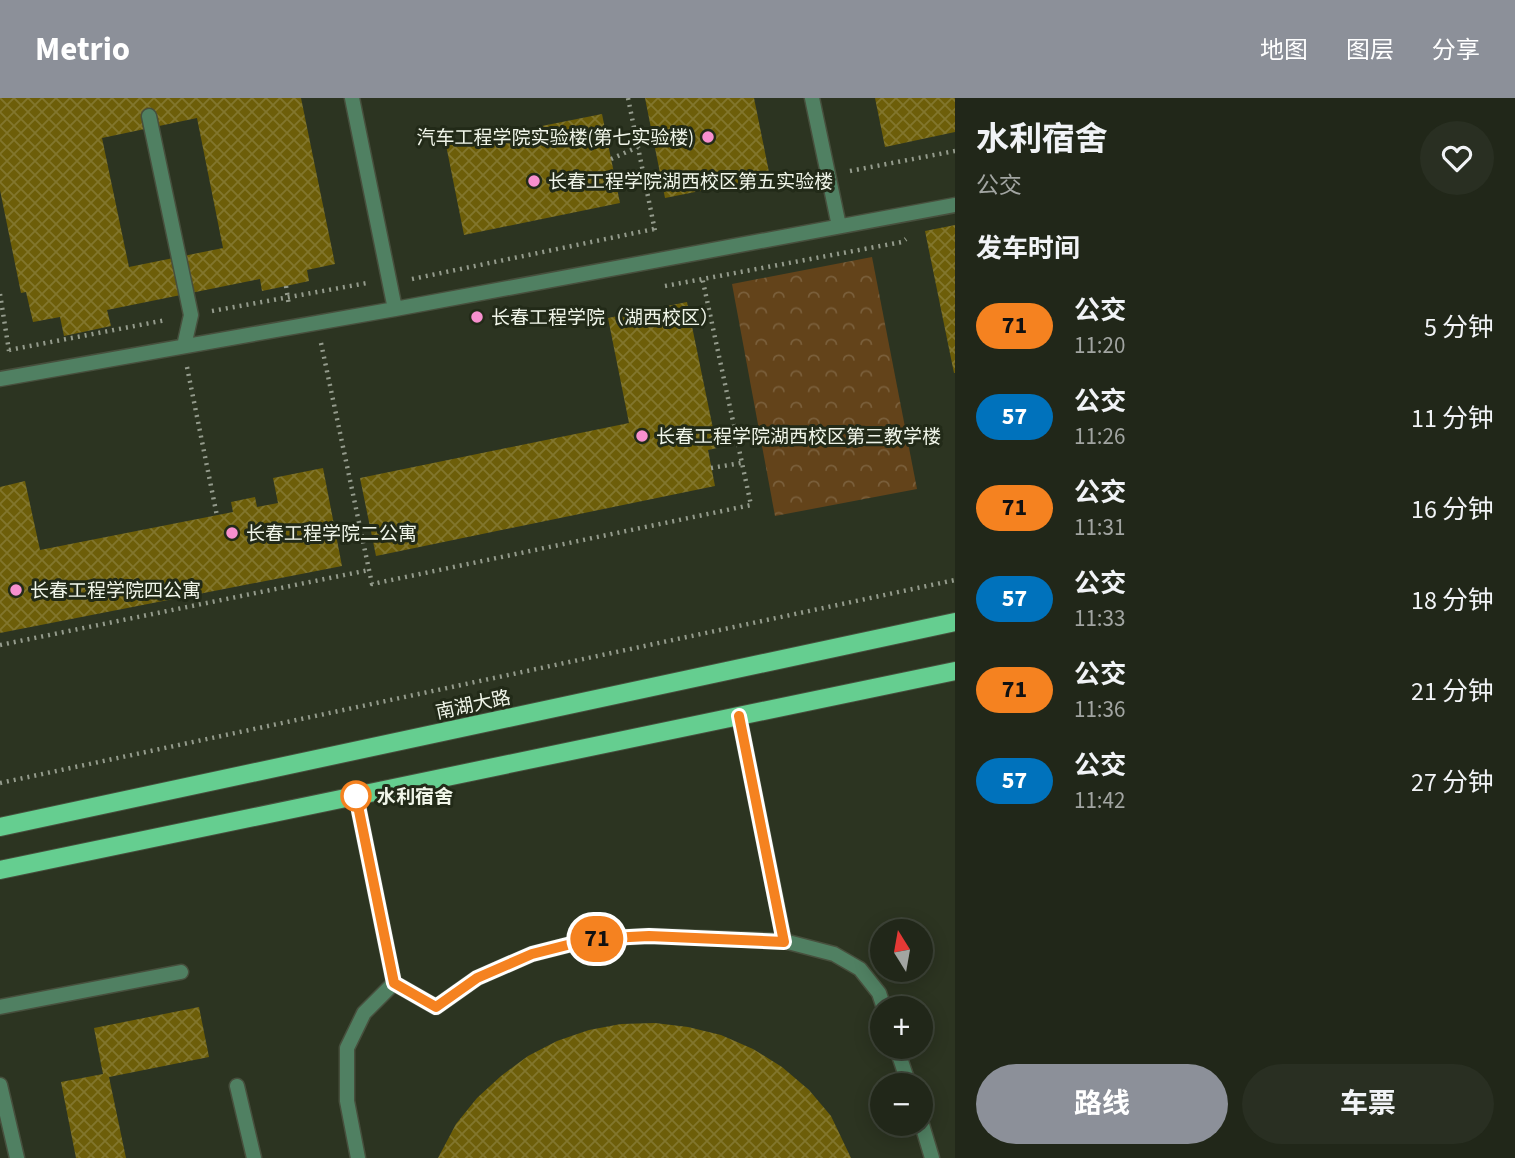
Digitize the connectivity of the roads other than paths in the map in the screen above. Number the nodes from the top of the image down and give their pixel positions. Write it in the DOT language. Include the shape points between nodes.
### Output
graph roads {
  1 [pos="352,98"];
  2 [pos="812,98"];
  3 [pos="149,116"];
  4 [pos="955,205"];
  5 [pos="839,226"];
  6 [pos="395,309"];
  7 [pos="184,346"];
  8 [pos="7,378"];
  9 [pos="955,622"];
  10 [pos="955,671"];
  11 [pos="739,716"];
  12 [pos="356,796"];
  13 [pos="0,827"];
  14 [pos="0,870"];
  15 [pos="784,942"];
  16 [pos="181,972"];
  17 [pos="394,983"];
  18 [pos="880,996"];
  19 [pos="0,1006"];
  20 [pos="0,1085"];
  21 [pos="237,1086"];
  22 [pos="925,1136"];
  23 [pos="6,1138"];
  24 [pos="17,1158"];
  25 [pos="254,1158"];
  26 [pos="358,1158"];
  27 [pos="932,1158"];
  1 -- 6 [label="lane"];
  2 -- 5 [label="lane"];
  3 -- 7 [label="lane" via="191,315"];
  4 -- 5 [label="lane"];
  5 -- 6 [label="lane"];
  6 -- 7 [label="lane"];
  7 -- 8 [label="lane"];
  9 -- 13 [label="main road, 南湖大路"];
  10 -- 11 [label="main road"];
  11 -- 12 [label="main road"];
  11 -- 15 [label="lane"];
  12 -- 14 [label="main road"];
  12 -- 17 [label="lane"];
  15 -- 17 [label="lane" via="649,936 591,939 532,954 477,978 436,1007"];
  15 -- 18 [label="lane" via="834,954 860,969"];
  16 -- 19 [label="lane"];
  17 -- 26 [label="lane" via="364,1013 347,1048 346,1101"];
  20 -- 23 [label="lane"];
  21 -- 25 [label="lane"];
  22 -- 27 [label="lane"];
  23 -- 24 [label="lane"];
}
